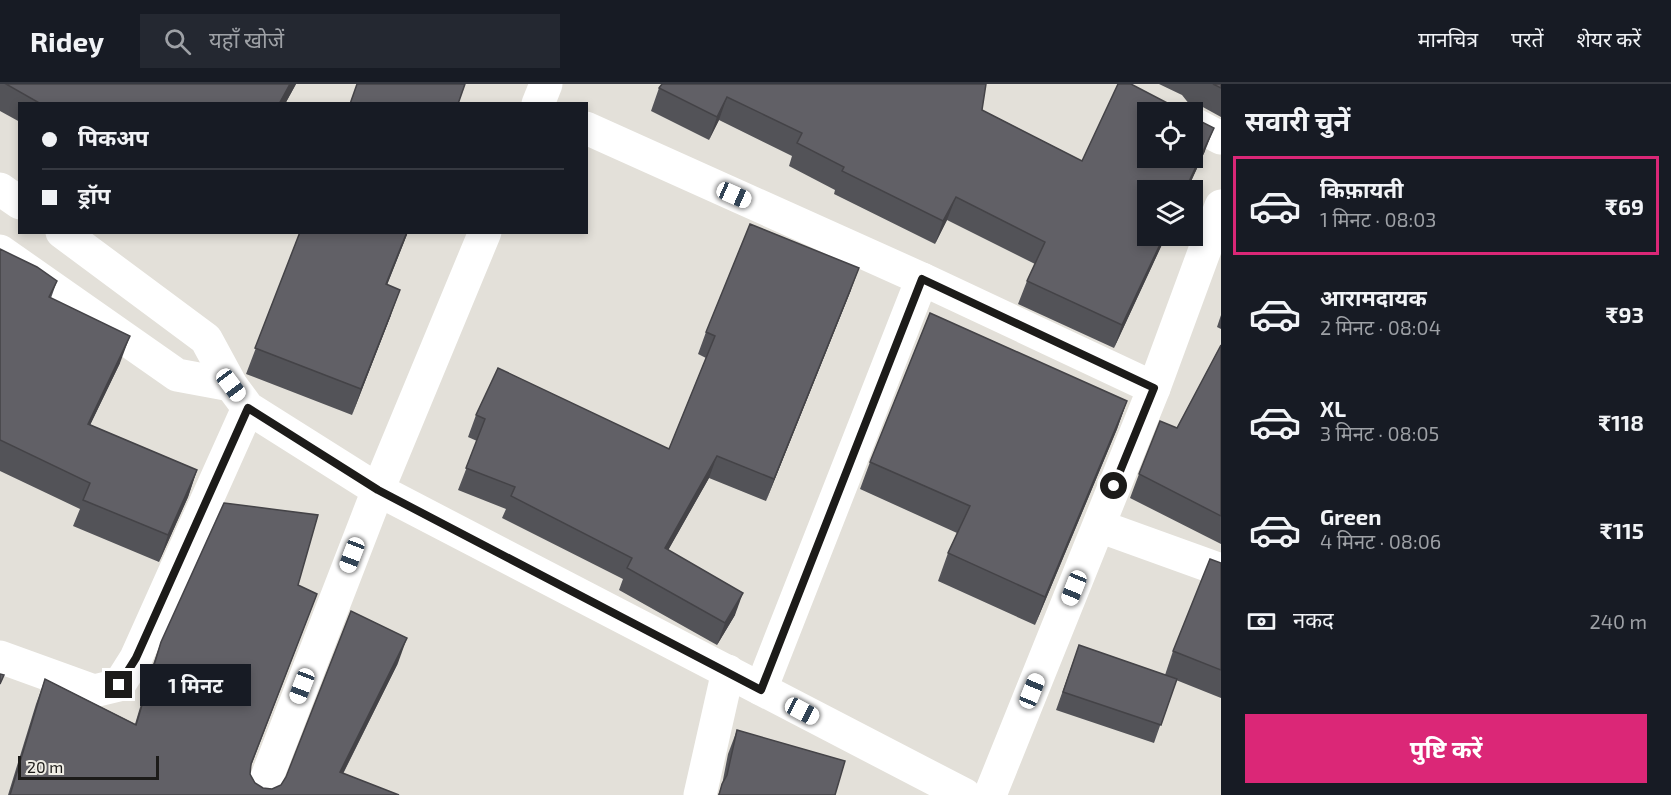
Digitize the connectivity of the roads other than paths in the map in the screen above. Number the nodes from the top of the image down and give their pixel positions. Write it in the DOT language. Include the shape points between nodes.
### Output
graph roads {
  1 [pos="546,84"];
  2 [pos="539,102"];
  3 [pos="1203,128"];
  4 [pos="588,129"];
  5 [pos="1221,138"];
  6 [pos="0,189"];
  7 [pos="18,202"];
  8 [pos="1221,206"];
  9 [pos="65,234"];
  10 [pos="484,234"];
  11 [pos="0,251"];
  12 [pos="922,279"];
  13 [pos="1154,388"];
  14 [pos="239,396"];
  15 [pos="378,490"];
  16 [pos="1099,526"];
  17 [pos="1221,570"];
  18 [pos="0,657"];
  19 [pos="728,672"];
  20 [pos="761,690"];
  21 [pos="260,795"];
  22 [pos="700,795"];
  23 [pos="965,795"];
  24 [pos="990,795"];
  1 -- 2 [label="street"];
  3 -- 5 [label="street"];
  4 -- 12 [label="street"];
  6 -- 7 [label="street"];
  8 -- 13 [label="street"];
  9 -- 14 [label="street" via="206,339"];
  10 -- 15 [label="street"];
  11 -- 14 [label="street" via="177,375"];
  12 -- 13 [label="street"];
  12 -- 20 [label="street"];
  13 -- 16 [label="street"];
  14 -- 15 [label="street"];
  14 -- 18 [label="street" via="136,658 119,685 94,691"];
  15 -- 19 [label="street"];
  15 -- 21 [label="street"];
  16 -- 17 [label="street"];
  16 -- 24 [label="street"];
  19 -- 20 [label="street"];
  19 -- 22 [label="street"];
  20 -- 23 [label="street"];
}
